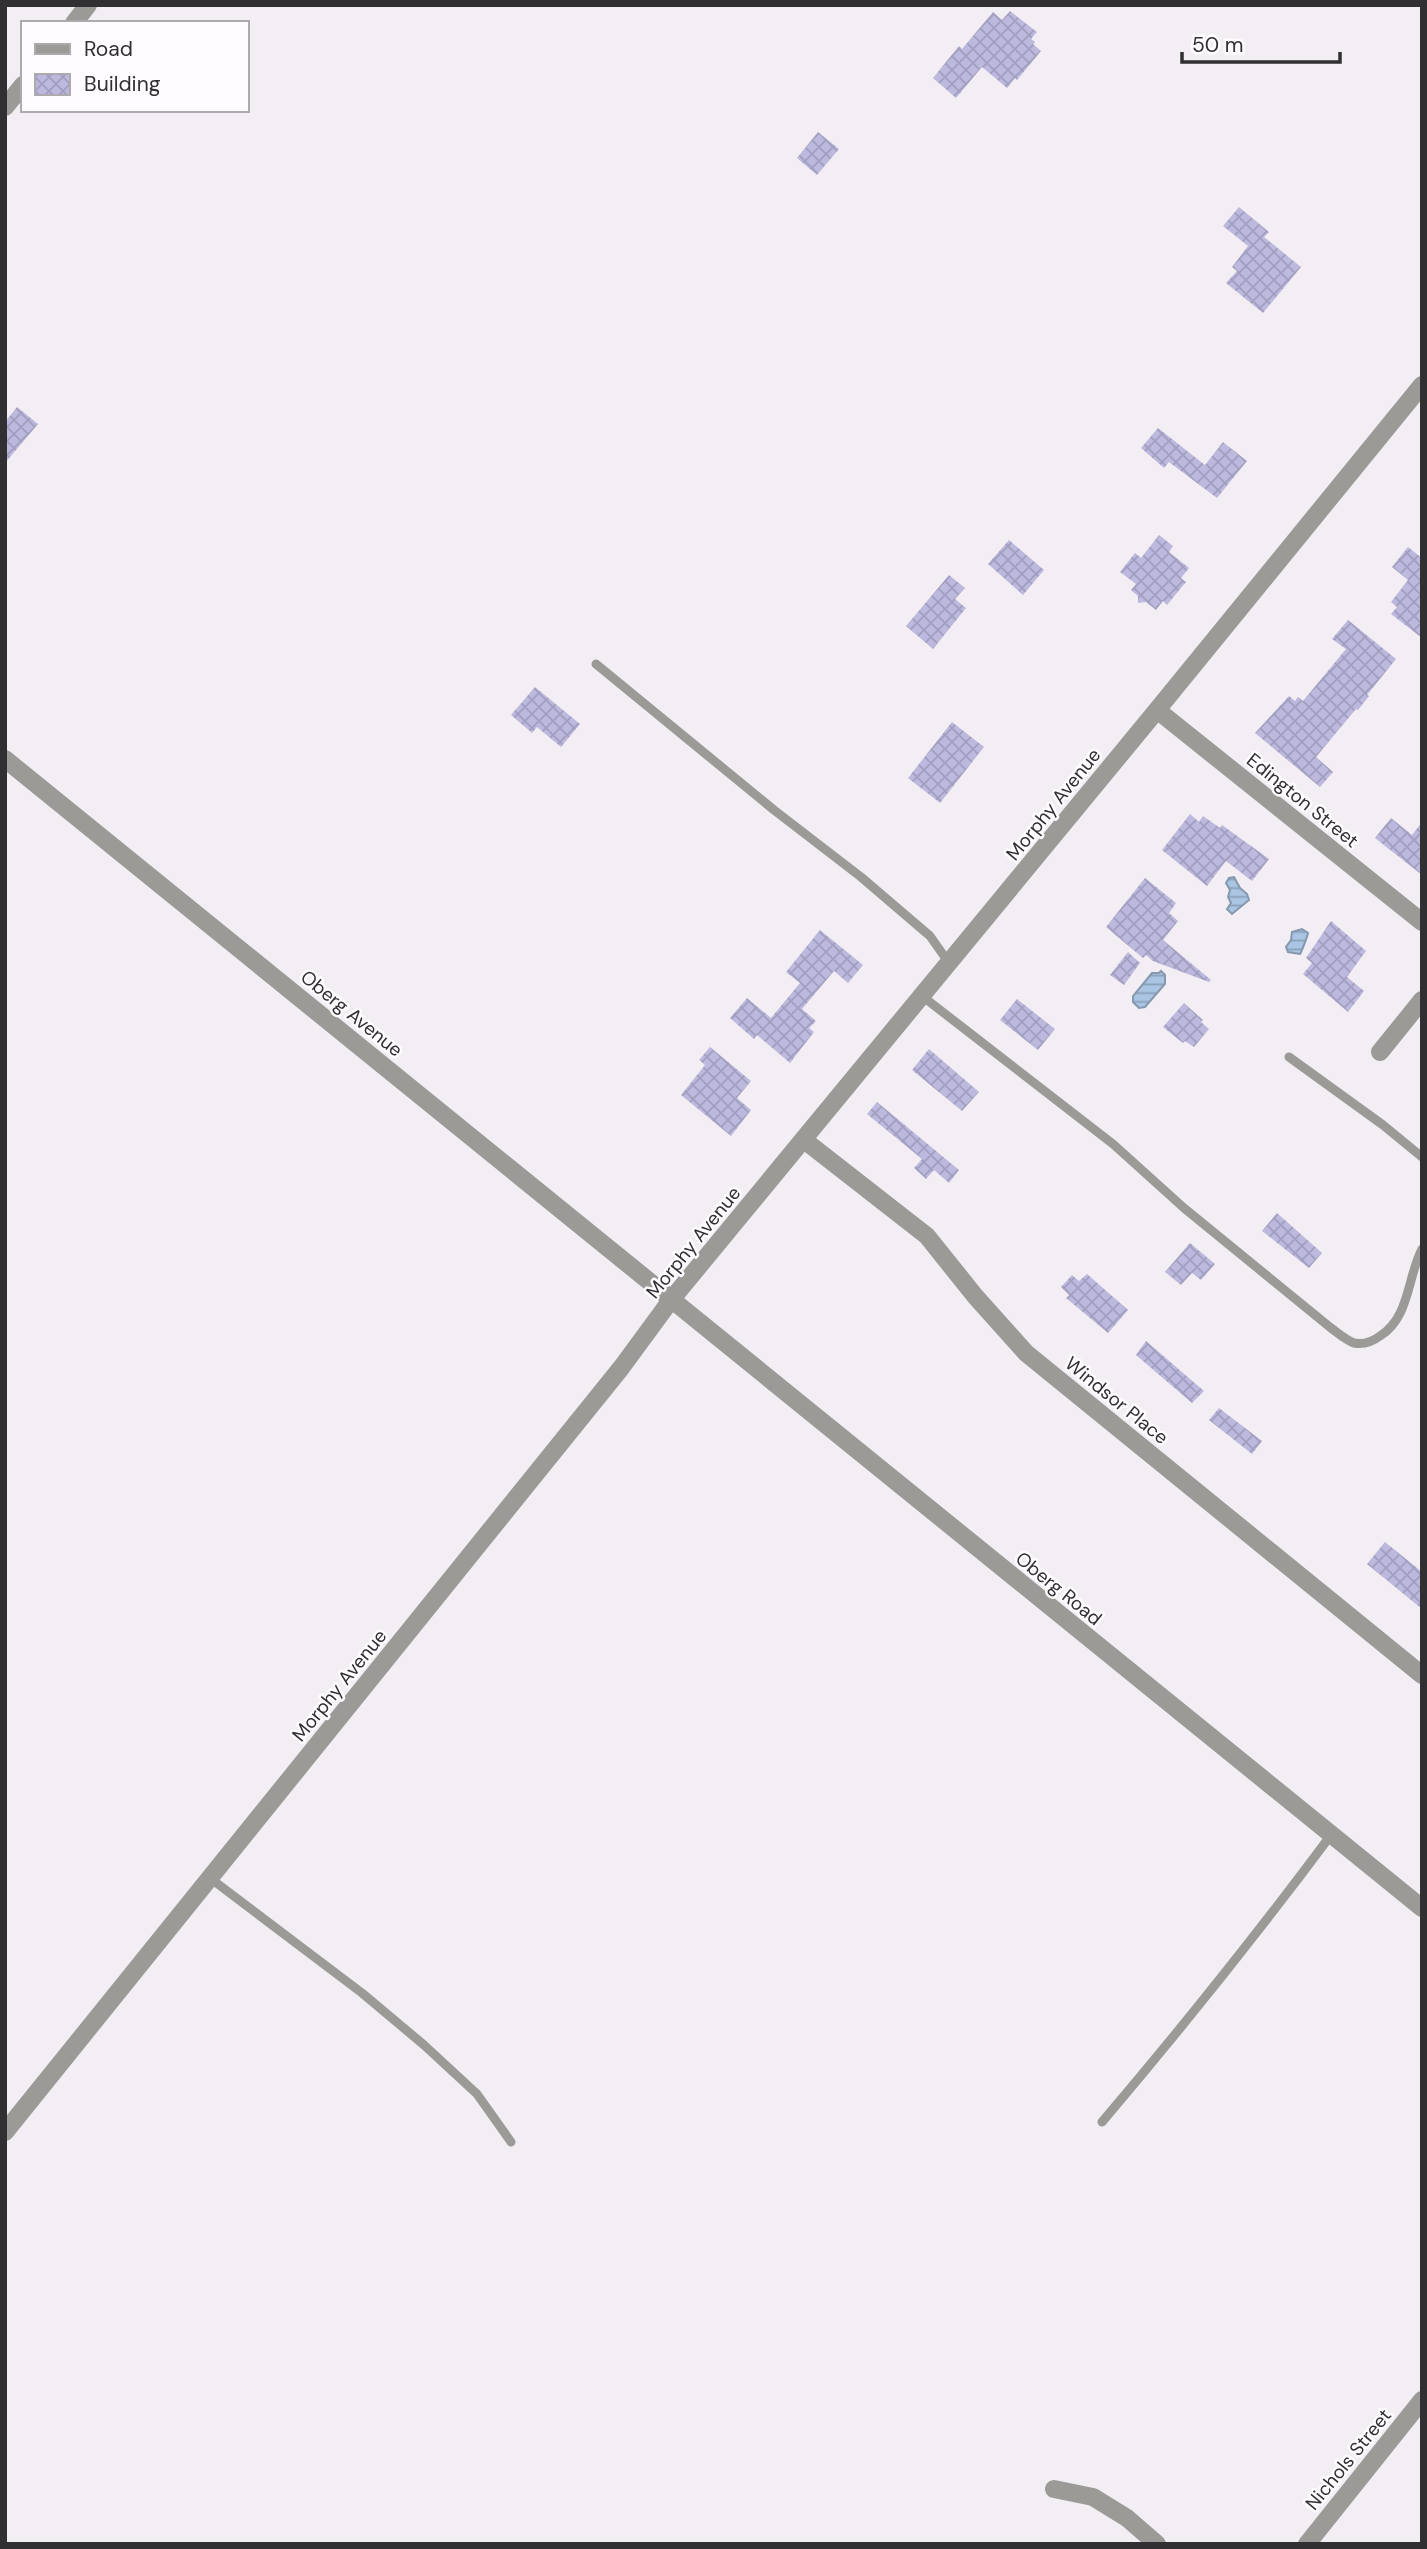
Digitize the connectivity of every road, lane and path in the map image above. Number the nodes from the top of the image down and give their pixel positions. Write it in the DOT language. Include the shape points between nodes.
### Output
graph roads {
  1 [pos="88,5"];
  2 [pos="76,21"];
  3 [pos="21,87"];
  4 [pos="5,107"];
  5 [pos="1422,385"];
  6 [pos="596,664"];
  7 [pos="1157,710"];
  8 [pos="5,758"];
  9 [pos="1422,922"];
  10 [pos="949,963"];
  11 [pos="922,996"];
  12 [pos="1422,1000"];
  13 [pos="1380,1052"];
  14 [pos="1289,1057"];
  15 [pos="804,1140"];
  16 [pos="1422,1157"];
  17 [pos="1422,1249"];
  18 [pos="671,1300"];
  19 [pos="1422,1675"];
  20 [pos="1331,1835"];
  21 [pos="210,1878"];
  22 [pos="1422,1909"];
  23 [pos="1102,2122"];
  24 [pos="5,2132"];
  25 [pos="511,2142"];
  26 [pos="1422,2400"];
  27 [pos="1054,2489"];
  28 [pos="1157,2544"];
  29 [pos="1307,2544"];
  1 -- 2 [label="street"];
  3 -- 4 [label="street"];
  5 -- 7 [label="street, Morphy Avenue"];
  6 -- 10 [label="lane" via="861,877 930,936"];
  7 -- 9 [label="street, Edington Street"];
  7 -- 10 [label="street, Morphy Avenue"];
  8 -- 18 [label="street, Oberg Avenue"];
  10 -- 11 [label="street, Morphy Avenue"];
  11 -- 15 [label="street, Morphy Avenue"];
  11 -- 17 [label="lane" via="1113,1144 1184,1208 1354,1343 1370,1343 1390,1330 1404,1307"];
  12 -- 13 [label="street"];
  14 -- 16 [label="lane"];
  15 -- 18 [label="street, Morphy Avenue"];
  15 -- 19 [label="street, Windsor Place" via="928,1236 1026,1353"];
  18 -- 20 [label="street, Oberg Road"];
  18 -- 21 [label="street, Morphy Avenue"];
  20 -- 22 [label="street, Oberg Road"];
  20 -- 23 [label="lane"];
  21 -- 24 [label="street, Morphy Avenue"];
  21 -- 25 [label="lane" via="424,2045 477,2094"];
  26 -- 29 [label="street, Nichols Street"];
  27 -- 28 [label="street" via="1093,2497"];
}
